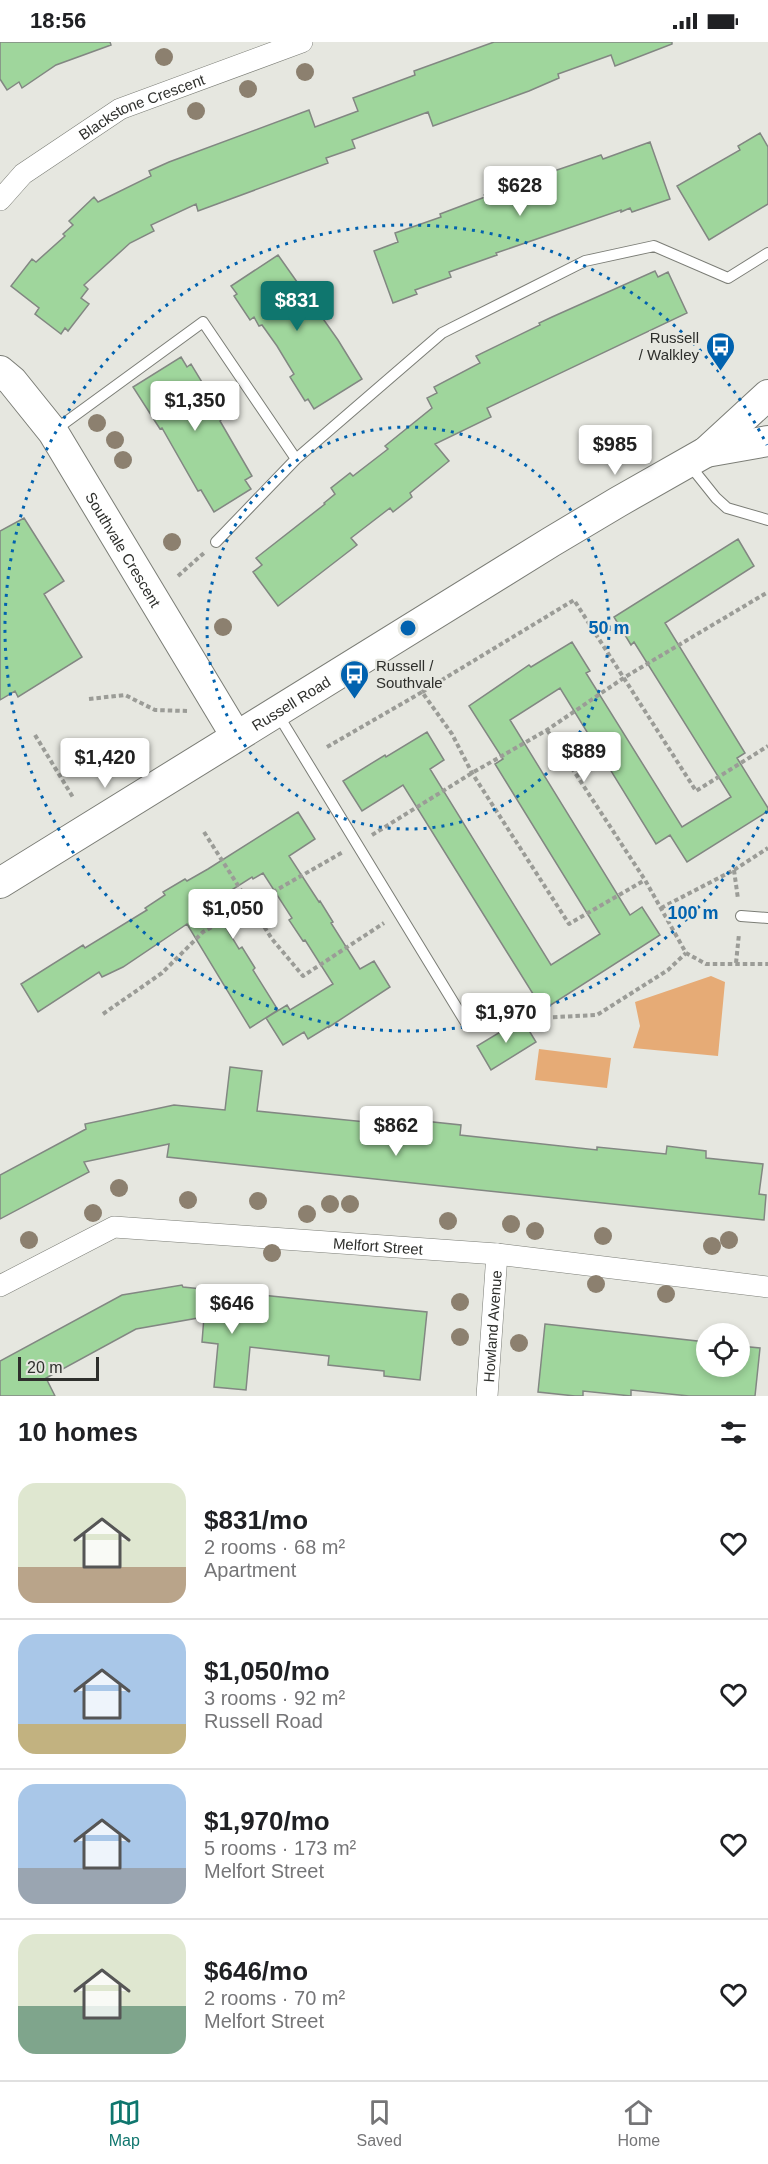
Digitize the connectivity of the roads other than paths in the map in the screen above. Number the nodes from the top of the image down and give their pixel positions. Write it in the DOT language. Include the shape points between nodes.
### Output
graph roads {
  1 [pos="302,42"];
  2 [pos="0,200"];
  3 [pos="768,253"];
  4 [pos="0,371"];
  5 [pos="768,395"];
  6 [pos="53,432"];
  7 [pos="768,441"];
  8 [pos="697,458"];
  9 [pos="296,459"];
  10 [pos="768,520"];
  11 [pos="216,542"];
  12 [pos="276,711"];
  13 [pos="236,736"];
  14 [pos="0,883"];
  15 [pos="741,916"];
  16 [pos="768,918"];
  17 [pos="466,1023"];
  18 [pos="497,1254"];
  19 [pos="0,1286"];
  20 [pos="768,1287"];
  21 [pos="487,1396"];
  1 -- 2 [label="street, Blackstone Crescent" via="120,109 23,174"];
  3 -- 9 [label="lane" via="728,278 654,246 585,261 442,333"];
  4 -- 6 [label="main road, Southvale Crescent"];
  5 -- 8 [label="main road, Russell Road"];
  6 -- 9 [label="lane" via="203,322"];
  6 -- 13 [label="main road, Southvale Crescent"];
  7 -- 8 [label="main road, Russell Road"];
  8 -- 10 [label="lane" via="716,498 727,508"];
  8 -- 12 [label="main road, Russell Road" via="608,507"];
  9 -- 11 [label="lane"];
  12 -- 13 [label="main road, Russell Road"];
  12 -- 17 [label="lane"];
  13 -- 14 [label="main road, Russell Road"];
  15 -- 16 [label="lane"];
  18 -- 19 [label="street, Melfort Street" via="114,1227"];
  18 -- 20 [label="street, Melfort Street"];
  18 -- 21 [label="street, Howland Avenue"];
}
